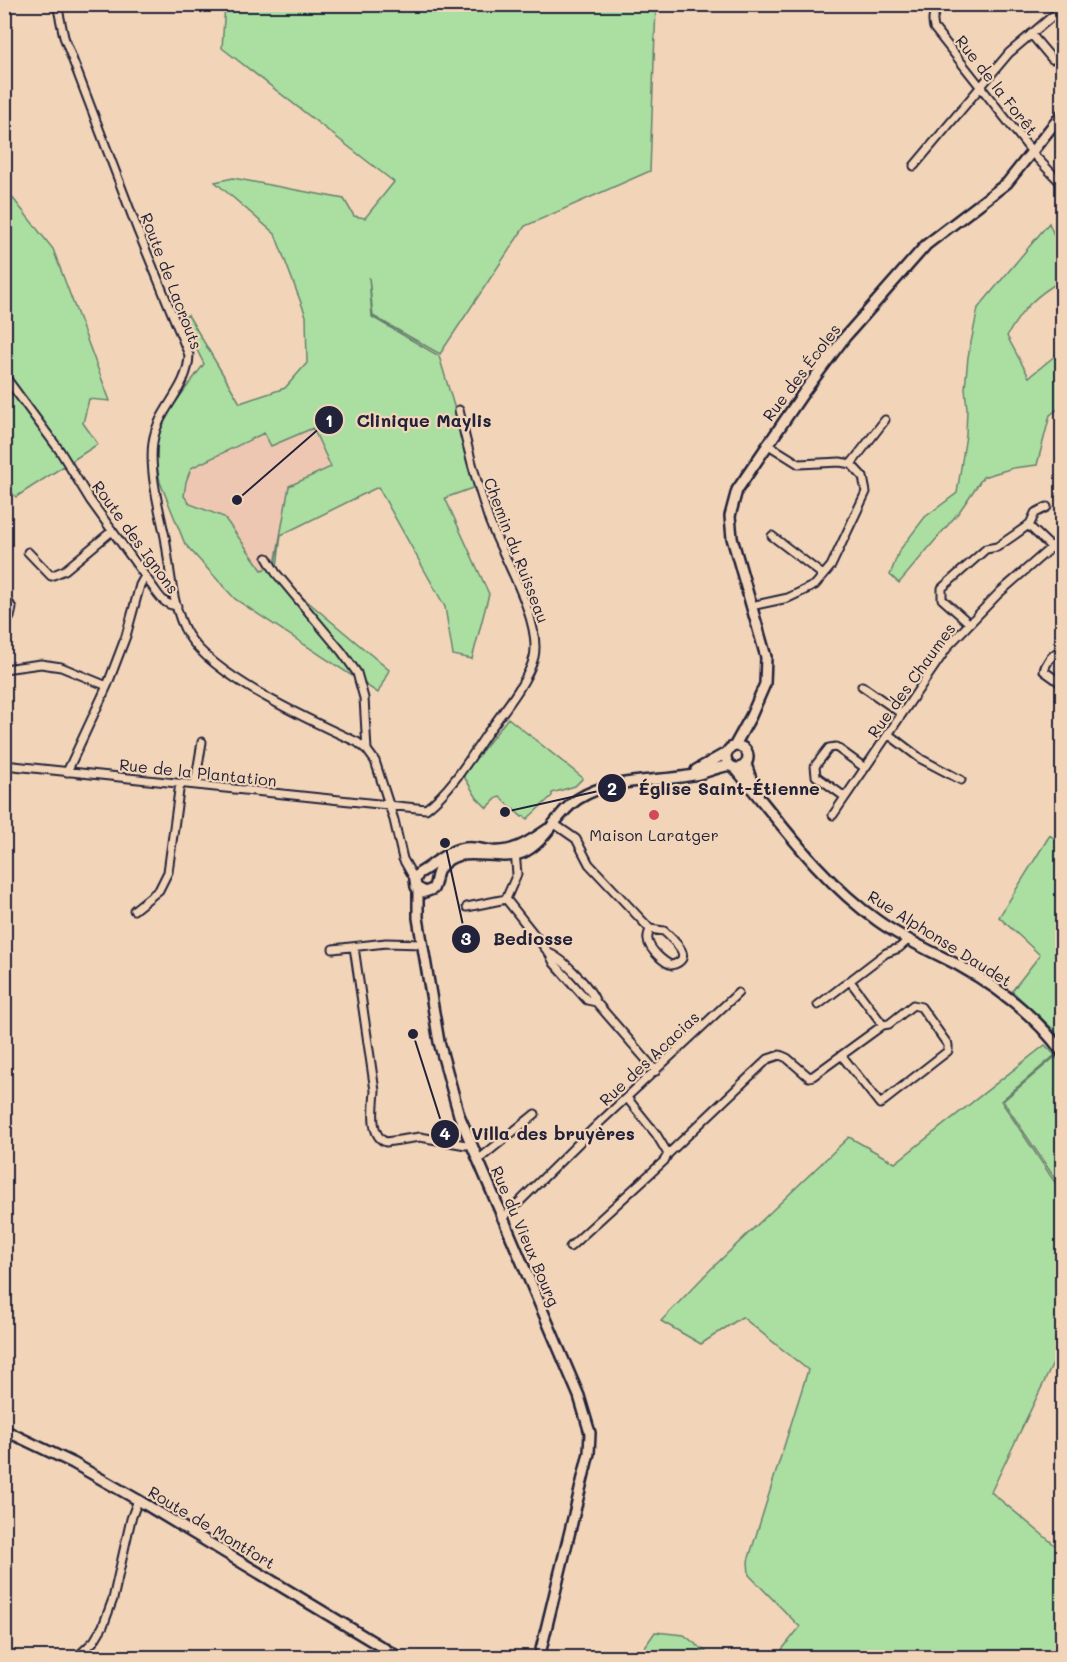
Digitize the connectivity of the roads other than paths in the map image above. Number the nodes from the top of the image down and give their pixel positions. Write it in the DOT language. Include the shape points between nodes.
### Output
graph roads {
  1 [pos="57,4"];
  2 [pos="943,4"];
  3 [pos="1062,8"];
  4 [pos="1031,34"];
  5 [pos="1052,59"];
  6 [pos="982,87"];
  7 [pos="1062,114"];
  8 [pos="1032,152"];
  9 [pos="914,166"];
  10 [pos="1062,184"];
  11 [pos="4,375"];
  12 [pos="459,410"];
  13 [pos="885,420"];
  14 [pos="767,444"];
  15 [pos="851,464"];
  16 [pos="1047,507"];
  17 [pos="1028,525"];
  18 [pos="112,531"];
  19 [pos="772,536"];
  20 [pos="1062,538"];
  21 [pos="1051,547"];
  22 [pos="28,552"];
  23 [pos="267,558"];
  24 [pos="823,574"];
  25 [pos="145,576"];
  26 [pos="4,596"];
  27 [pos="177,606"];
  28 [pos="751,606"];
  29 [pos="4,623"];
  30 [pos="969,623"];
  31 [pos="1062,656"];
  32 [pos="4,669"];
  33 [pos="1061,680"];
  34 [pos="107,686"];
  35 [pos="862,686"];
  36 [pos="902,714"];
  37 [pos="751,716"];
  38 [pos="888,734"];
  39 [pos="202,741"];
  40 [pos="735,745"];
  41 [pos="745,748"];
  42 [pos="367,750"];
  43 [pos="726,753"];
  44 [pos="746,764"];
  45 [pos="4,765"];
  46 [pos="732,767"];
  47 [pos="865,768"];
  48 [pos="67,772"];
  49 [pos="683,776"];
  50 [pos="962,780"];
  51 [pos="180,783"];
  52 [pos="195,784"];
  53 [pos="756,794"];
  54 [pos="845,797"];
  55 [pos="388,805"];
  56 [pos="833,815"];
  57 [pos="551,826"];
  58 [pos="515,852"];
  59 [pos="435,878"];
  60 [pos="421,881"];
  61 [pos="506,899"];
  62 [pos="467,907"];
  63 [pos="134,910"];
  64 [pos="650,929"];
  65 [pos="908,940"];
  66 [pos="422,944"];
  67 [pos="354,947"];
  68 [pos="333,949"];
  69 [pos="850,981"];
  70 [pos="738,993"];
  71 [pos="818,1005"];
  72 [pos="883,1025"];
  73 [pos="1062,1052"];
  74 [pos="842,1056"];
  75 [pos="657,1071"];
  76 [pos="627,1098"];
  77 [pos="535,1114"];
  78 [pos="471,1144"];
  79 [pos="668,1154"];
  80 [pos="478,1160"];
  81 [pos="502,1219"];
  82 [pos="570,1247"];
  83 [pos="4,1430"];
  84 [pos="138,1500"];
  85 [pos="76,1658"];
  86 [pos="400,1658"];
  87 [pos="539,1658"];
  1 -- 27 [label="street, Route de Lacrouts" via="64,37 189,355 185,380 160,418 152,450"];
  2 -- 6 [label="street, Rue de la Forêt" via="934,12 934,27"];
  3 -- 4 [label="street"];
  4 -- 5 [label="street"];
  4 -- 6 [label="street"];
  6 -- 8 [label="street, Rue de la Forêt"];
  6 -- 9 [label="street"];
  7 -- 8 [label="street, Rue des Écoles"];
  8 -- 10 [label="street, Rue de la Forêt"];
  8 -- 14 [label="street, Rue des Écoles" via="996,193 926,245 845,337"];
  11 -- 18 [label="street, Route des Ignons"];
  12 -- 55 [label="street, Chemin du Ruisseau" via="490,522 534,632 534,657 522,683 437,801 426,809"];
  13 -- 15 [label="street"];
  14 -- 15 [label="street" via="799,464"];
  14 -- 28 [label="street, Rue des Écoles" via="737,490 730,516 732,538"];
  15 -- 24 [label="street" via="863,477 867,492 831,566"];
  16 -- 17 [label="street" via="1035,513"];
  17 -- 21 [label="street"];
  17 -- 30 [label="street" via="997,547 986,549 942,588 942,599"];
  18 -- 22 [label="street" via="65,570 51,576"];
  18 -- 25 [label="street, Route des Ignons"];
  19 -- 24 [label="street"];
  20 -- 21 [label="street, Rue des Chaumes"];
  21 -- 30 [label="street, Rue des Chaumes"];
  23 -- 42 [label="street" via="357,673 364,698"];
  24 -- 28 [label="street" via="815,585 788,598"];
  25 -- 27 [label="street, Route des Ignons" via="163,601"];
  25 -- 34 [label="street"];
  26 -- 29 [label="street" via="12,608"];
  27 -- 42 [label="street, Route des Ignons" via="188,635 209,658 263,695"];
  28 -- 37 [label="street, Rue des Écoles" via="766,657 765,684"];
  30 -- 36 [label="street, Rue des Chaumes" via="949,645"];
  31 -- 33 [label="street" via="1054,654 1044,671"];
  32 -- 34 [label="street" via="41,664 61,667"];
  34 -- 48 [label="street"];
  35 -- 36 [label="street"];
  36 -- 38 [label="street, Rue des Chaumes"];
  37 -- 40 [label="street, Rue des Écoles"];
  37 -- 41 [label="street, Rue des Écoles"];
  38 -- 47 [label="street, Rue des Chaumes"];
  38 -- 50 [label="street" via="921,759"];
  39 -- 52 [label="street"];
  40 -- 41 [label="street"];
  40 -- 43 [label="street"];
  41 -- 44 [label="street"];
  42 -- 55 [label="street" via="375,761"];
  43 -- 46 [label="street" via="726,761"];
  43 -- 49 [label="street"];
  44 -- 46 [label="street"];
  44 -- 53 [label="street, Rue Alphonse Daudet"];
  45 -- 48 [label="street, Rue de la Plantation"];
  46 -- 49 [label="street"];
  46 -- 53 [label="street, Rue Alphonse Daudet"];
  47 -- 54 [label="street, Rue des Chaumes"];
  47 -- 54 [label="street" via="836,747 829,748 815,766 816,776"];
  48 -- 51 [label="street, Rue de la Plantation"];
  49 -- 57 [label="street" via="600,789 571,804"];
  51 -- 52 [label="street, Rue de la Plantation"];
  51 -- 63 [label="street" via="168,872 159,890"];
  52 -- 55 [label="street, Rue de la Plantation"];
  53 -- 65 [label="street, Rue Alphonse Daudet" via="832,883"];
  54 -- 56 [label="street, Rue des Chaumes"];
  55 -- 60 [label="street" via="403,859"];
  57 -- 58 [label="street"];
  57 -- 64 [label="street" via="576,839 589,864"];
  58 -- 59 [label="street" via="497,857 459,855 443,865"];
  58 -- 60 [label="street" via="459,849 438,860"];
  58 -- 61 [label="street" via="517,874"];
  59 -- 60 [label="street" via="432,873"];
  59 -- 60 [label="street" via="435,887"];
  60 -- 66 [label="street, Rue du Vieux Bourg" via="418,918"];
  61 -- 62 [label="street"];
  61 -- 75 [label="street" via="554,963 587,1000 596,1002"];
  64 -- 64 [label="street" via="664,931 682,950 680,963 666,963 650,945"];
  65 -- 69 [label="street"];
  65 -- 73 [label="street, Rue Alphonse Daudet" via="1000,991 1037,1022"];
  66 -- 67 [label="street"];
  66 -- 78 [label="street, Rue du Vieux Bourg" via="439,1042"];
  67 -- 68 [label="street"];
  67 -- 78 [label="street" via="375,1091 377,1135 386,1142 420,1137"];
  69 -- 71 [label="street"];
  69 -- 72 [label="street"];
  70 -- 75 [label="street, Rue des Acacias"];
  72 -- 74 [label="street"];
  72 -- 74 [label="street" via="913,1005 921,1007 948,1046 948,1052 880,1104"];
  74 -- 79 [label="street" via="809,1077 787,1058 780,1055 768,1059"];
  75 -- 76 [label="street, Rue des Acacias"];
  76 -- 79 [label="street"];
  76 -- 81 [label="street, Rue des Acacias"];
  77 -- 80 [label="street"];
  78 -- 80 [label="street, Rue du Vieux Bourg"];
  79 -- 82 [label="street"];
  80 -- 81 [label="street, Rue du Vieux Bourg"];
  81 -- 87 [label="street, Rue du Vieux Bourg" via="579,1396 590,1433 589,1453"];
  83 -- 84 [label="street, Route de Montfort"];
  84 -- 85 [label="street" via="103,1626"];
  84 -- 86 [label="street, Route de Montfort"];
}
